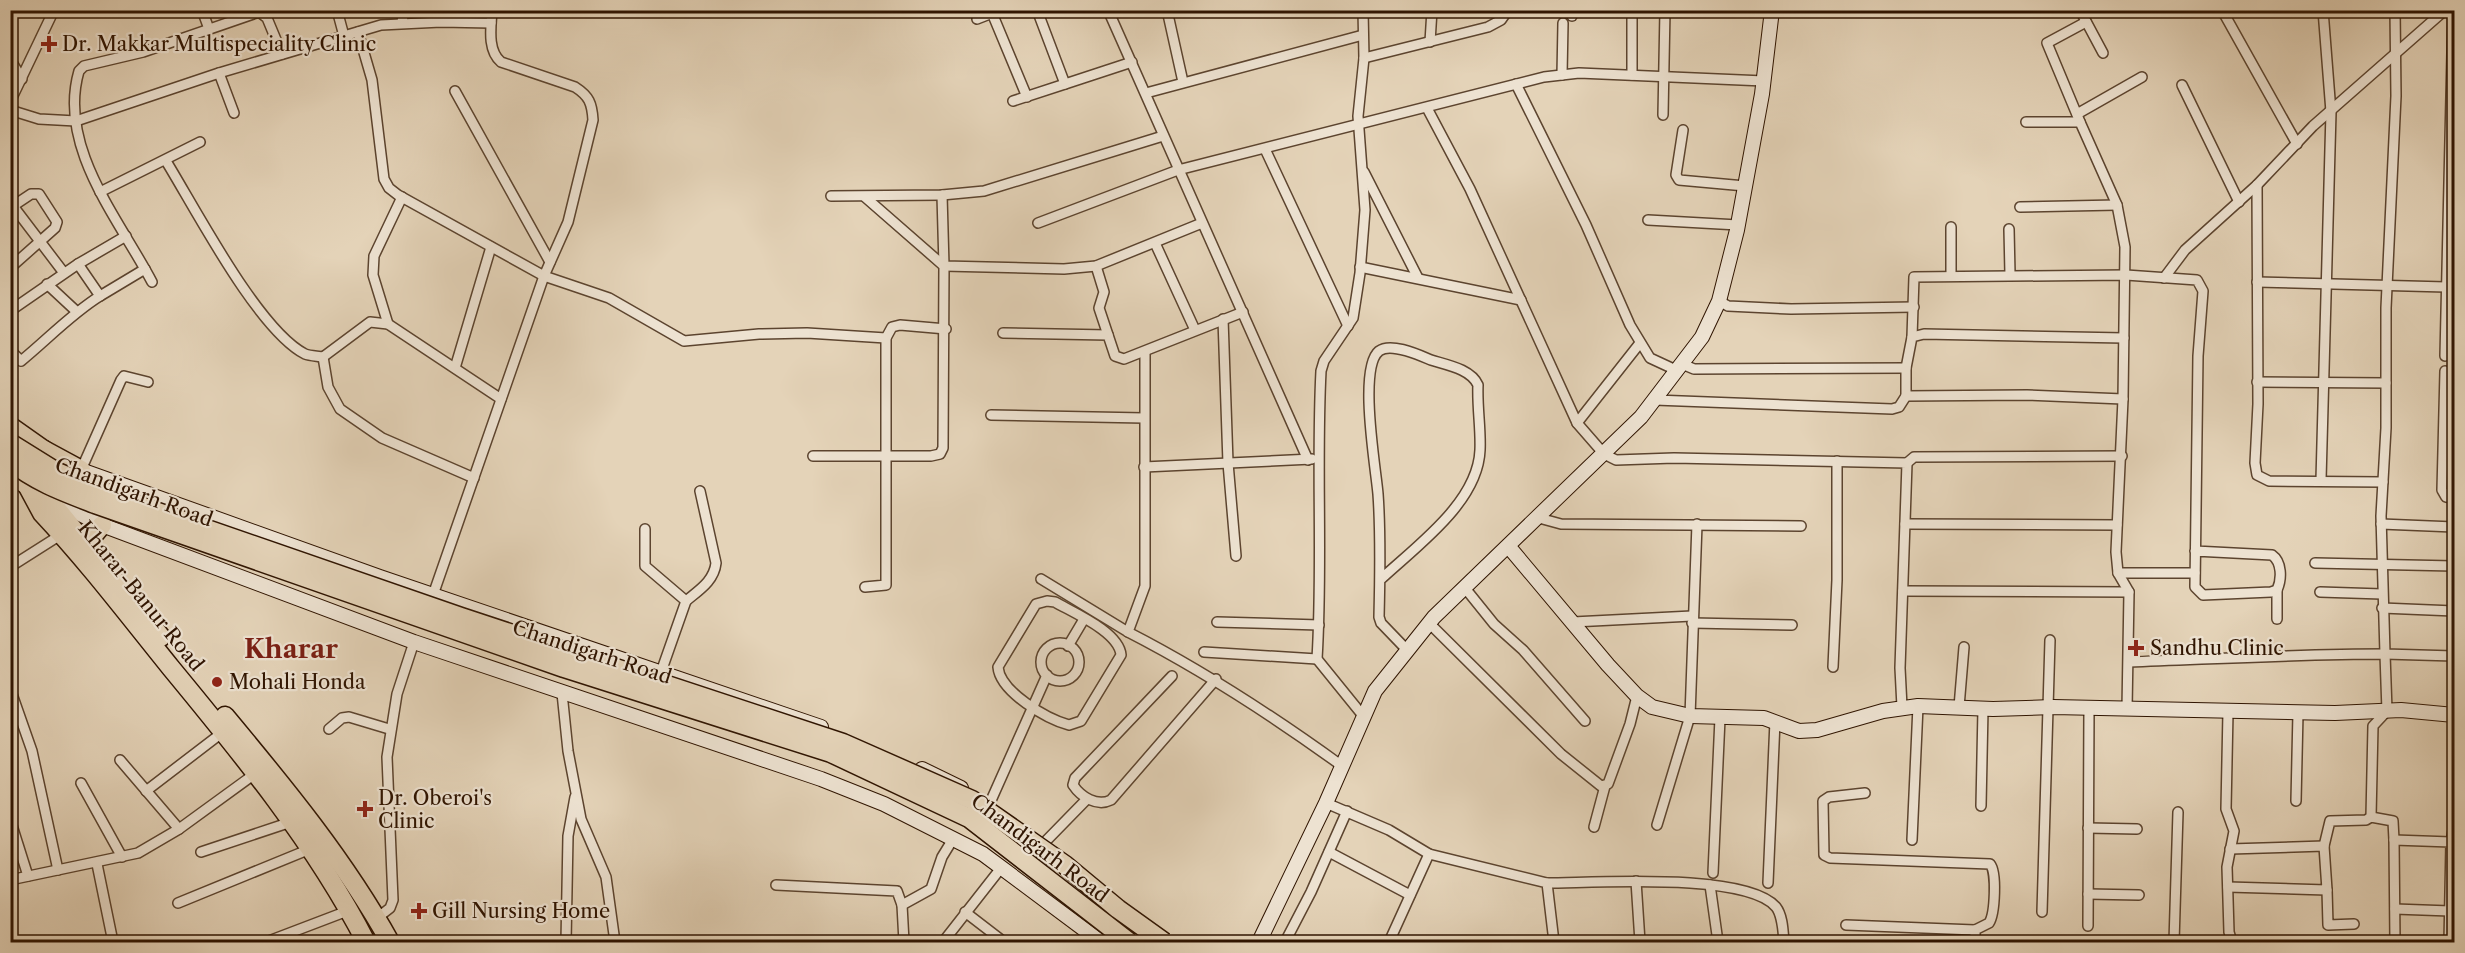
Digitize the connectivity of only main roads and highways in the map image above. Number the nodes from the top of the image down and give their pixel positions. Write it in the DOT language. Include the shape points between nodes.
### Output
graph roads {
  1 [pos="1773,10"];
  2 [pos="11,431"];
  3 [pos="51,454"];
  4 [pos="10,461"];
  5 [pos="81,470"];
  6 [pos="18,484"];
  7 [pos="47,497"];
  8 [pos="102,525"];
  9 [pos="87,543"];
  10 [pos="1509,547"];
  11 [pos="580,644"];
  12 [pos="561,693"];
  13 [pos="2454,715"];
  14 [pos="261,769"];
  15 [pos="366,942"];
  16 [pos="390,942"];
  17 [pos="1101,942"];
  18 [pos="1129,942"];
  19 [pos="1164,942"];
  20 [pos="1175,942"];
  21 [pos="1259,942"];
  1 -- 10 [label="main road" via="1738,225 1719,301 1702,337 1655,400"];
  2 -- 3 [label="highway"];
  2 -- 19 [label="highway, bridge" via="55,471 123,500 843,743 972,800 1065,865"];
  3 -- 5 [label="highway"];
  3 -- 6 [label="highway"];
  3 -- 7 [label="highway"];
  4 -- 18 [label="highway, Chandigarh Road, bridge" via="48,486 95,504 564,668 831,753 969,818"];
  5 -- 11 [label="main road"];
  6 -- 7 [label="highway"];
  6 -- 14 [label="highway, Kharar-Banur Road" via="224,732"];
  7 -- 8 [label="main road"];
  7 -- 9 [label="highway"];
  8 -- 9 [label="highway"];
  8 -- 12 [label="main road"];
  9 -- 14 [label="highway"];
  10 -- 13 [label="main road" via="1637,696 1652,706 1690,716 1752,717 1799,731 1918,706"];
  10 -- 21 [label="main road" via="1429,623 1375,691"];
  11 -- 12 [label="main road"];
  11 -- 20 [label="main road" via="789,714 946,778 1044,843"];
  12 -- 17 [label="main road" via="884,804 983,854"];
  14 -- 15 [label="highway, Kharar-Banur Road"];
  14 -- 16 [label="highway" via="296,802"];
}
